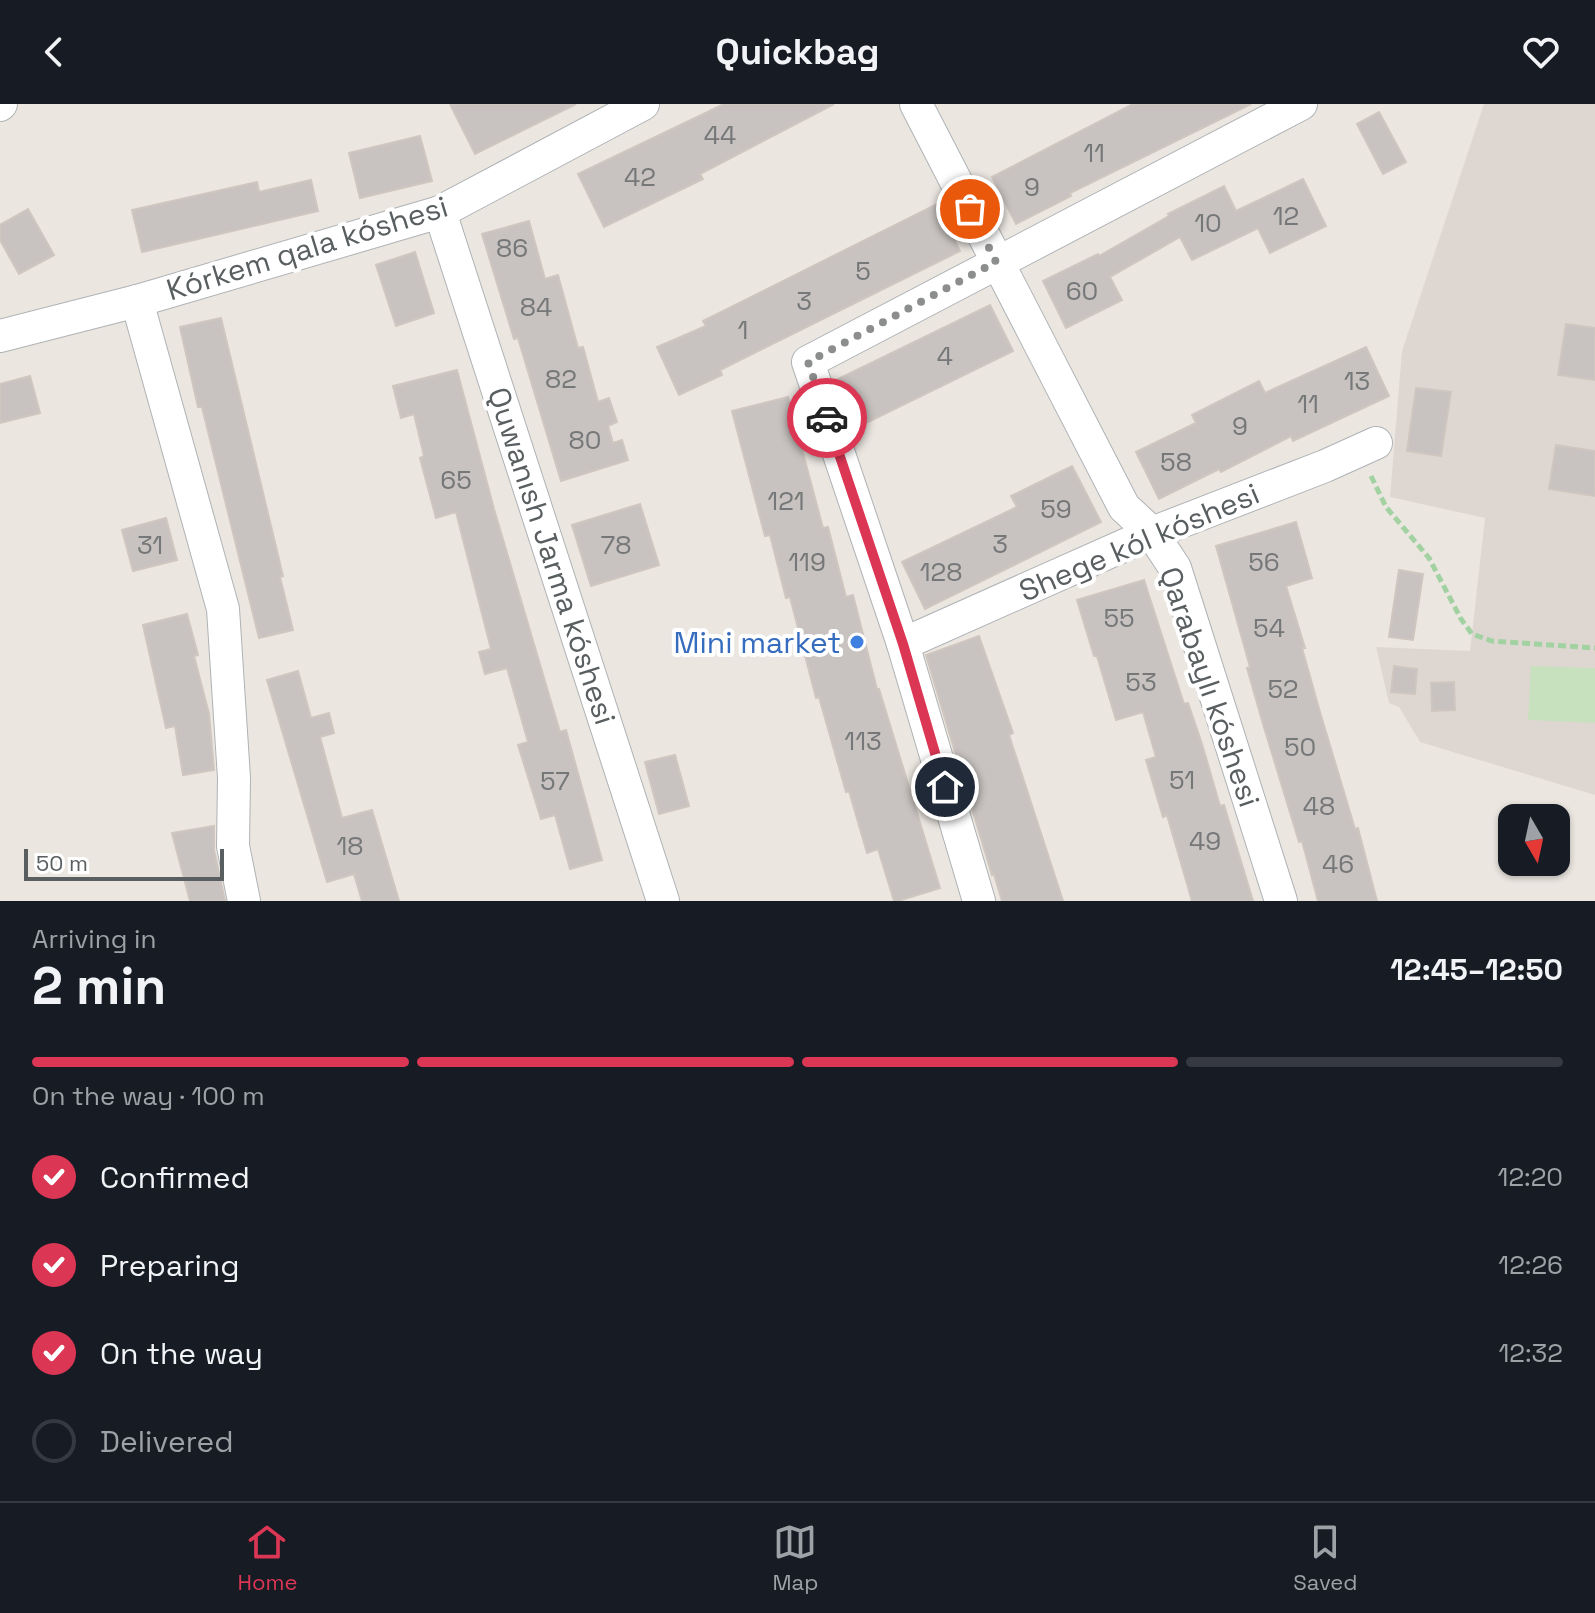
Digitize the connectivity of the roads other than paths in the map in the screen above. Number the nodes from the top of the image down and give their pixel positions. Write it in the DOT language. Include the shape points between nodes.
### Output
graph roads {
  1 [pos="643,104"];
  2 [pos="916,104"];
  3 [pos="1301,104"];
  4 [pos="440,212"];
  5 [pos="996,262"];
  6 [pos="137,301"];
  7 [pos="0,336"];
  8 [pos="1365,448"];
  9 [pos="1152,533"];
  10 [pos="903,644"];
  11 [pos="244,901"];
  12 [pos="663,901"];
  13 [pos="979,901"];
  14 [pos="1281,901"];
  1 -- 4 [label="street, Kórkem qala kóshesi"];
  2 -- 5 [label="street, Qarabaylı kóshesi"];
  3 -- 5 [label="street"];
  4 -- 6 [label="street, Kórkem qala kóshesi"];
  4 -- 12 [label="street, Quwanısh Jarma kóshesi"];
  5 -- 9 [label="street, Qarabaylı kóshesi" via="1124,507"];
  5 -- 10 [label="street" via="808,362"];
  6 -- 7 [label="street, Kórkem qala kóshesi"];
  6 -- 11 [label="street" via="223,609 233,846"];
  8 -- 9 [label="street, Shege kól kóshesi"];
  9 -- 10 [label="street, Shege kól kóshesi"];
  9 -- 14 [label="street, Qarabaylı kóshesi" via="1175,568"];
  10 -- 13 [label="street"];
}
